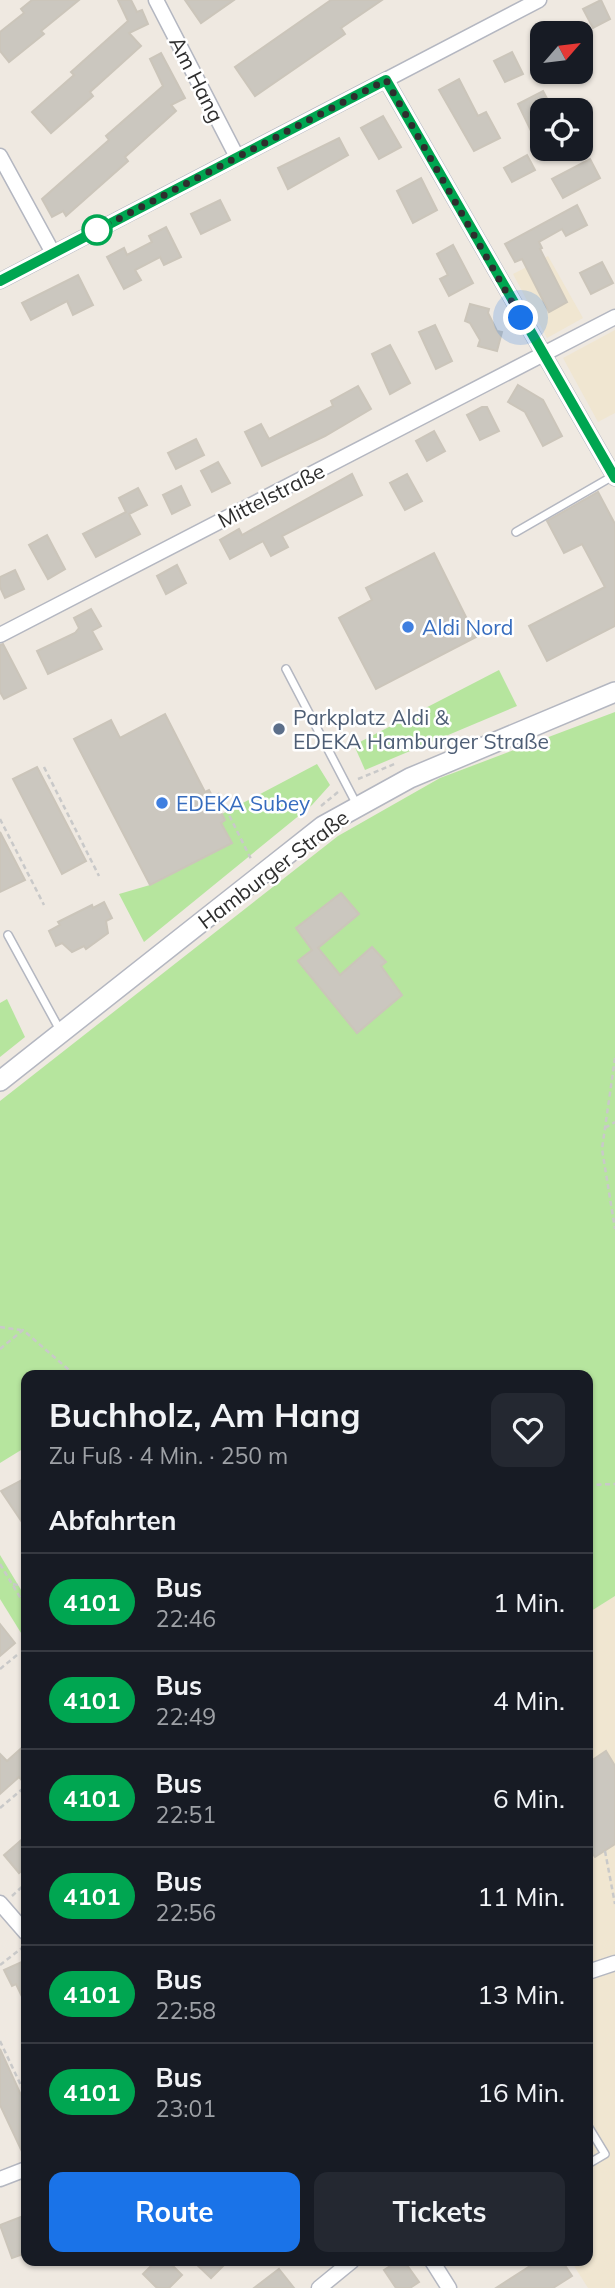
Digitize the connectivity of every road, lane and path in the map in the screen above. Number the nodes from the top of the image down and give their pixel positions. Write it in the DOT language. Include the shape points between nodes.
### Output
graph roads {
  1 [pos="156,0"];
  2 [pos="539,0"];
  3 [pos="386,80"];
  4 [pos="0,156"];
  5 [pos="237,157"];
  6 [pos="53,253"];
  7 [pos="0,281"];
  8 [pos="615,317"];
  9 [pos="542,355"];
  10 [pos="614,477"];
  11 [pos="516,532"];
  12 [pos="0,635"];
  13 [pos="286,669"];
  14 [pos="615,692"];
  15 [pos="44,767"];
  16 [pos="218,793"];
  17 [pos="358,805"];
  18 [pos="0,819"];
  19 [pos="262,875"];
  20 [pos="99,876"];
  21 [pos="44,905"];
  22 [pos="8,935"];
  23 [pos="62,1032"];
  24 [pos="615,1058"];
  25 [pos="0,1081"];
  26 [pos="615,1122"];
  27 [pos="605,1128"];
  28 [pos="615,1229"];
  29 [pos="0,1327"];
  30 [pos="23,1330"];
  31 [pos="0,1349"];
  32 [pos="69,1370"];
  33 [pos="615,1484"];
  34 [pos="593,1485"];
  35 [pos="0,1564"];
  36 [pos="13,1584"];
  37 [pos="21,1586"];
  38 [pos="21,1598"];
  39 [pos="17,1655"];
  40 [pos="0,1669"];
  41 [pos="21,1790"];
  42 [pos="0,1808"];
  43 [pos="605,1851"];
  44 [pos="0,1903"];
  45 [pos="615,1904"];
  46 [pos="21,1927"];
  47 [pos="21,1948"];
  48 [pos="615,1963"];
  49 [pos="0,1965"];
  50 [pos="593,1970"];
  51 [pos="0,2040"];
  52 [pos="21,2085"];
  53 [pos="593,2134"];
  54 [pos="593,2161"];
  55 [pos="21,2171"];
  56 [pos="0,2179"];
  57 [pos="346,2266"];
  58 [pos="435,2266"];
  59 [pos="318,2288"];
  60 [pos="449,2288"];
  1 -- 5 [label="street, Am Hang"];
  2 -- 3 [label="street"];
  3 -- 5 [label="street"];
  3 -- 9 [label="street"];
  4 -- 6 [label="street"];
  5 -- 6 [label="street"];
  6 -- 7 [label="street"];
  8 -- 9 [label="street, Mittelstraße"];
  9 -- 10 [label="street"];
  9 -- 12 [label="street, Mittelstraße"];
  10 -- 11 [label="lane"];
  13 -- 17 [label="lane"];
  14 -- 17 [label="main road, Hamburger Straße" via="528,726"];
  15 -- 20 [label="path"];
  16 -- 19 [label="path"];
  17 -- 19 [label="main road, Hamburger Straße" via="323,826"];
  18 -- 21 [label="path"];
  19 -- 23 [label="main road, Hamburger Straße"];
  22 -- 23 [label="lane"];
  23 -- 25 [label="main road, Hamburger Straße"];
  24 -- 27 [label="path"];
  26 -- 27 [label="path"];
  27 -- 28 [label="path" via="602,1149"];
  29 -- 30 [label="path"];
  30 -- 31 [label="path"];
  30 -- 32 [label="path"];
  33 -- 34 [label="path"];
  35 -- 36 [label="path"];
  36 -- 37 [label="path"];
  36 -- 38 [label="path"];
  39 -- 40 [label="path"];
  41 -- 42 [label="path"];
  43 -- 45 [label="path"];
  44 -- 46 [label="street"];
  47 -- 49 [label="path"];
  48 -- 50 [label="street"];
  51 -- 52 [label="path"];
  53 -- 54 [label="lane" via="605,2154"];
  55 -- 56 [label="street"];
  57 -- 59 [label="street"];
  58 -- 60 [label="street"];
}
